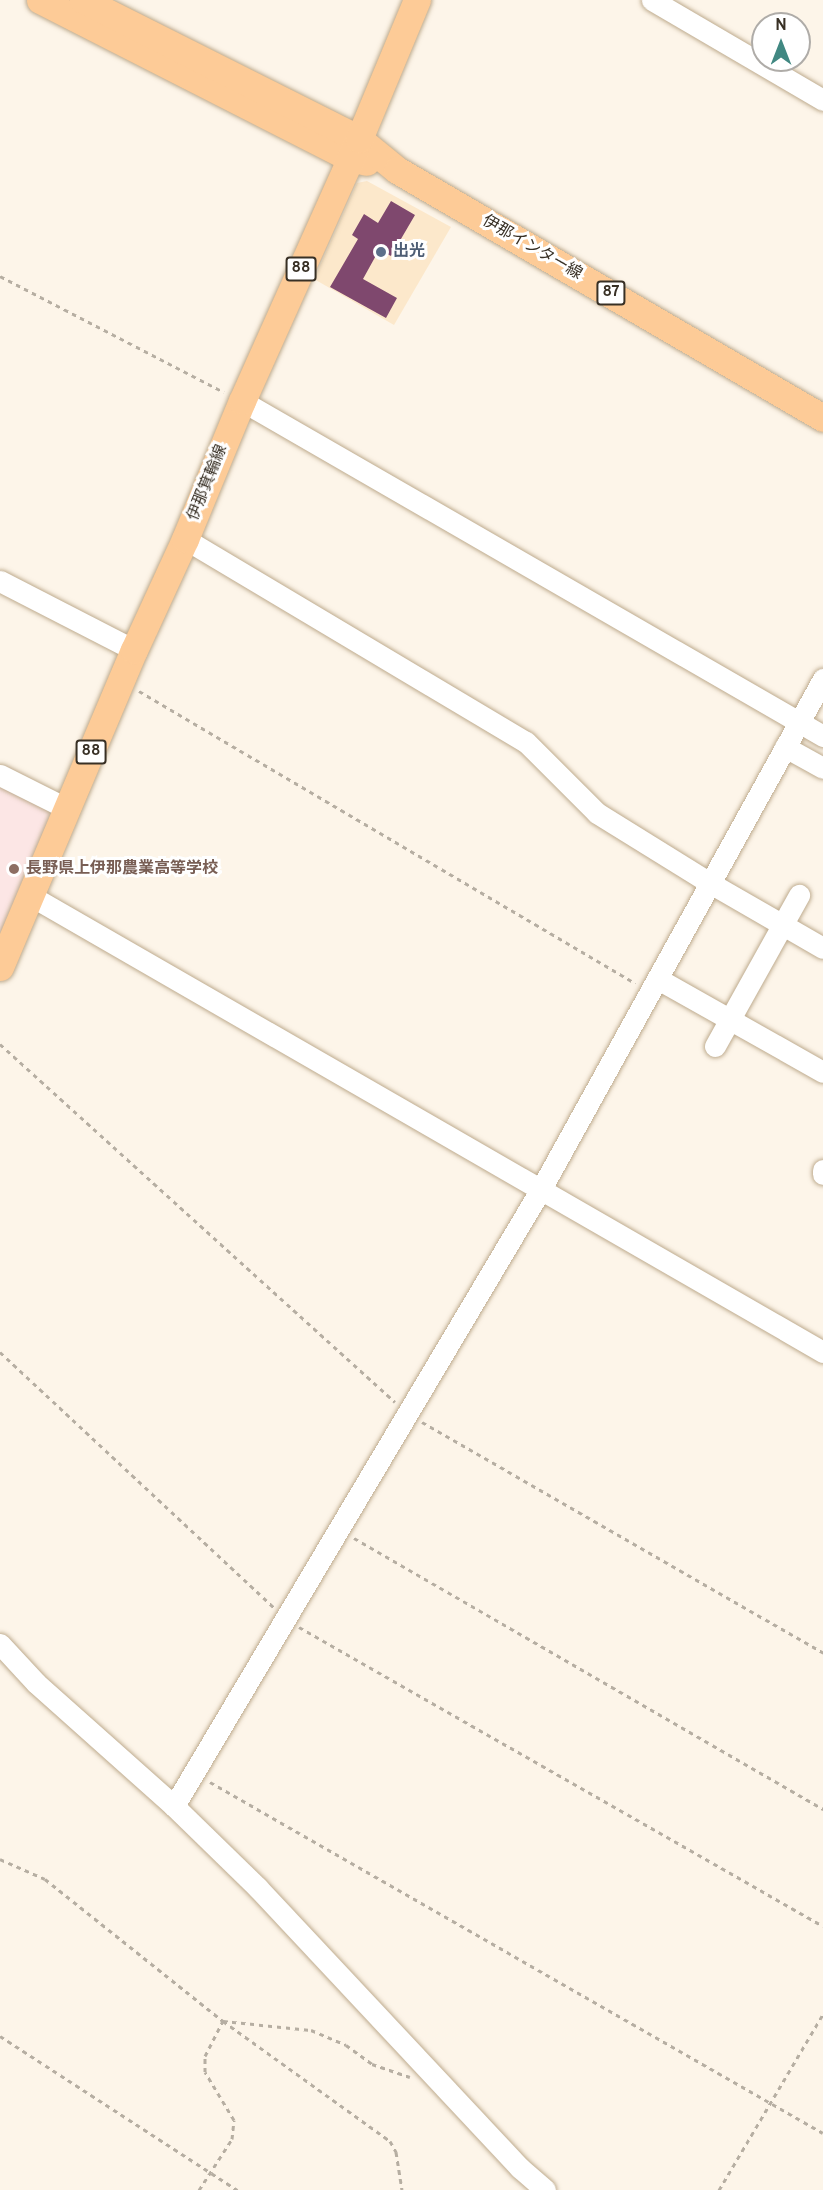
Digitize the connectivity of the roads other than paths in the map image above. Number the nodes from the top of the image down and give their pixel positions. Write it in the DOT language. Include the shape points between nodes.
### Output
graph roads {
  1 [pos="40,0"];
  2 [pos="83,0"];
  3 [pos="417,0"];
  4 [pos="652,0"];
  5 [pos="823,100"];
  6 [pos="355,148"];
  7 [pos="242,401"];
  8 [pos="823,418"];
  9 [pos="185,539"];
  10 [pos="0,581"];
  11 [pos="134,650"];
  12 [pos="823,679"];
  13 [pos="799,722"];
  14 [pos="823,736"];
  15 [pos="785,747"];
  16 [pos="823,768"];
  17 [pos="0,775"];
  18 [pos="66,808"];
  19 [pos="710,883"];
  20 [pos="799,895"];
  21 [pos="31,896"];
  22 [pos="782,925"];
  23 [pos="823,948"];
  24 [pos="0,967"];
  25 [pos="655,986"];
  26 [pos="730,1019"];
  27 [pos="715,1046"];
  28 [pos="823,1072"];
  29 [pos="541,1189"];
  30 [pos="823,1352"];
  31 [pos="0,1644"];
  32 [pos="174,1806"];
  33 [pos="545,2190"];
  1 -- 6 [label="main road, 伊那インター線 / 87"];
  2 -- 6 [label="main road, 伊那インター線 / 87"];
  3 -- 6 [label="main road, 伊那箕輪線 / 88"];
  4 -- 5 [label="street"];
  6 -- 7 [label="main road, 伊那箕輪線 / 88"];
  6 -- 8 [label="main road, 伊那インター線 / 87"];
  7 -- 9 [label="main road, 伊那箕輪線 / 88"];
  7 -- 13 [label="street"];
  9 -- 11 [label="main road, 伊那箕輪線 / 88"];
  9 -- 19 [label="street" via="526,742 597,813"];
  10 -- 11 [label="street"];
  11 -- 18 [label="main road, 伊那箕輪線 / 88"];
  12 -- 13 [label="street"];
  13 -- 14 [label="street"];
  13 -- 15 [label="street"];
  15 -- 16 [label="street"];
  15 -- 19 [label="street"];
  17 -- 18 [label="street"];
  18 -- 21 [label="main road, 伊那箕輪線 / 88"];
  19 -- 22 [label="street"];
  19 -- 25 [label="street"];
  20 -- 22 [label="street"];
  21 -- 24 [label="main road, 伊那箕輪線 / 88"];
  21 -- 29 [label="street"];
  22 -- 23 [label="street"];
  22 -- 26 [label="street"];
  25 -- 26 [label="street"];
  25 -- 29 [label="street"];
  26 -- 27 [label="street"];
  26 -- 28 [label="street"];
  29 -- 30 [label="street"];
  29 -- 32 [label="street"];
  31 -- 32 [label="street" via="36,1683"];
  32 -- 33 [label="street" via="258,1888"];
}
